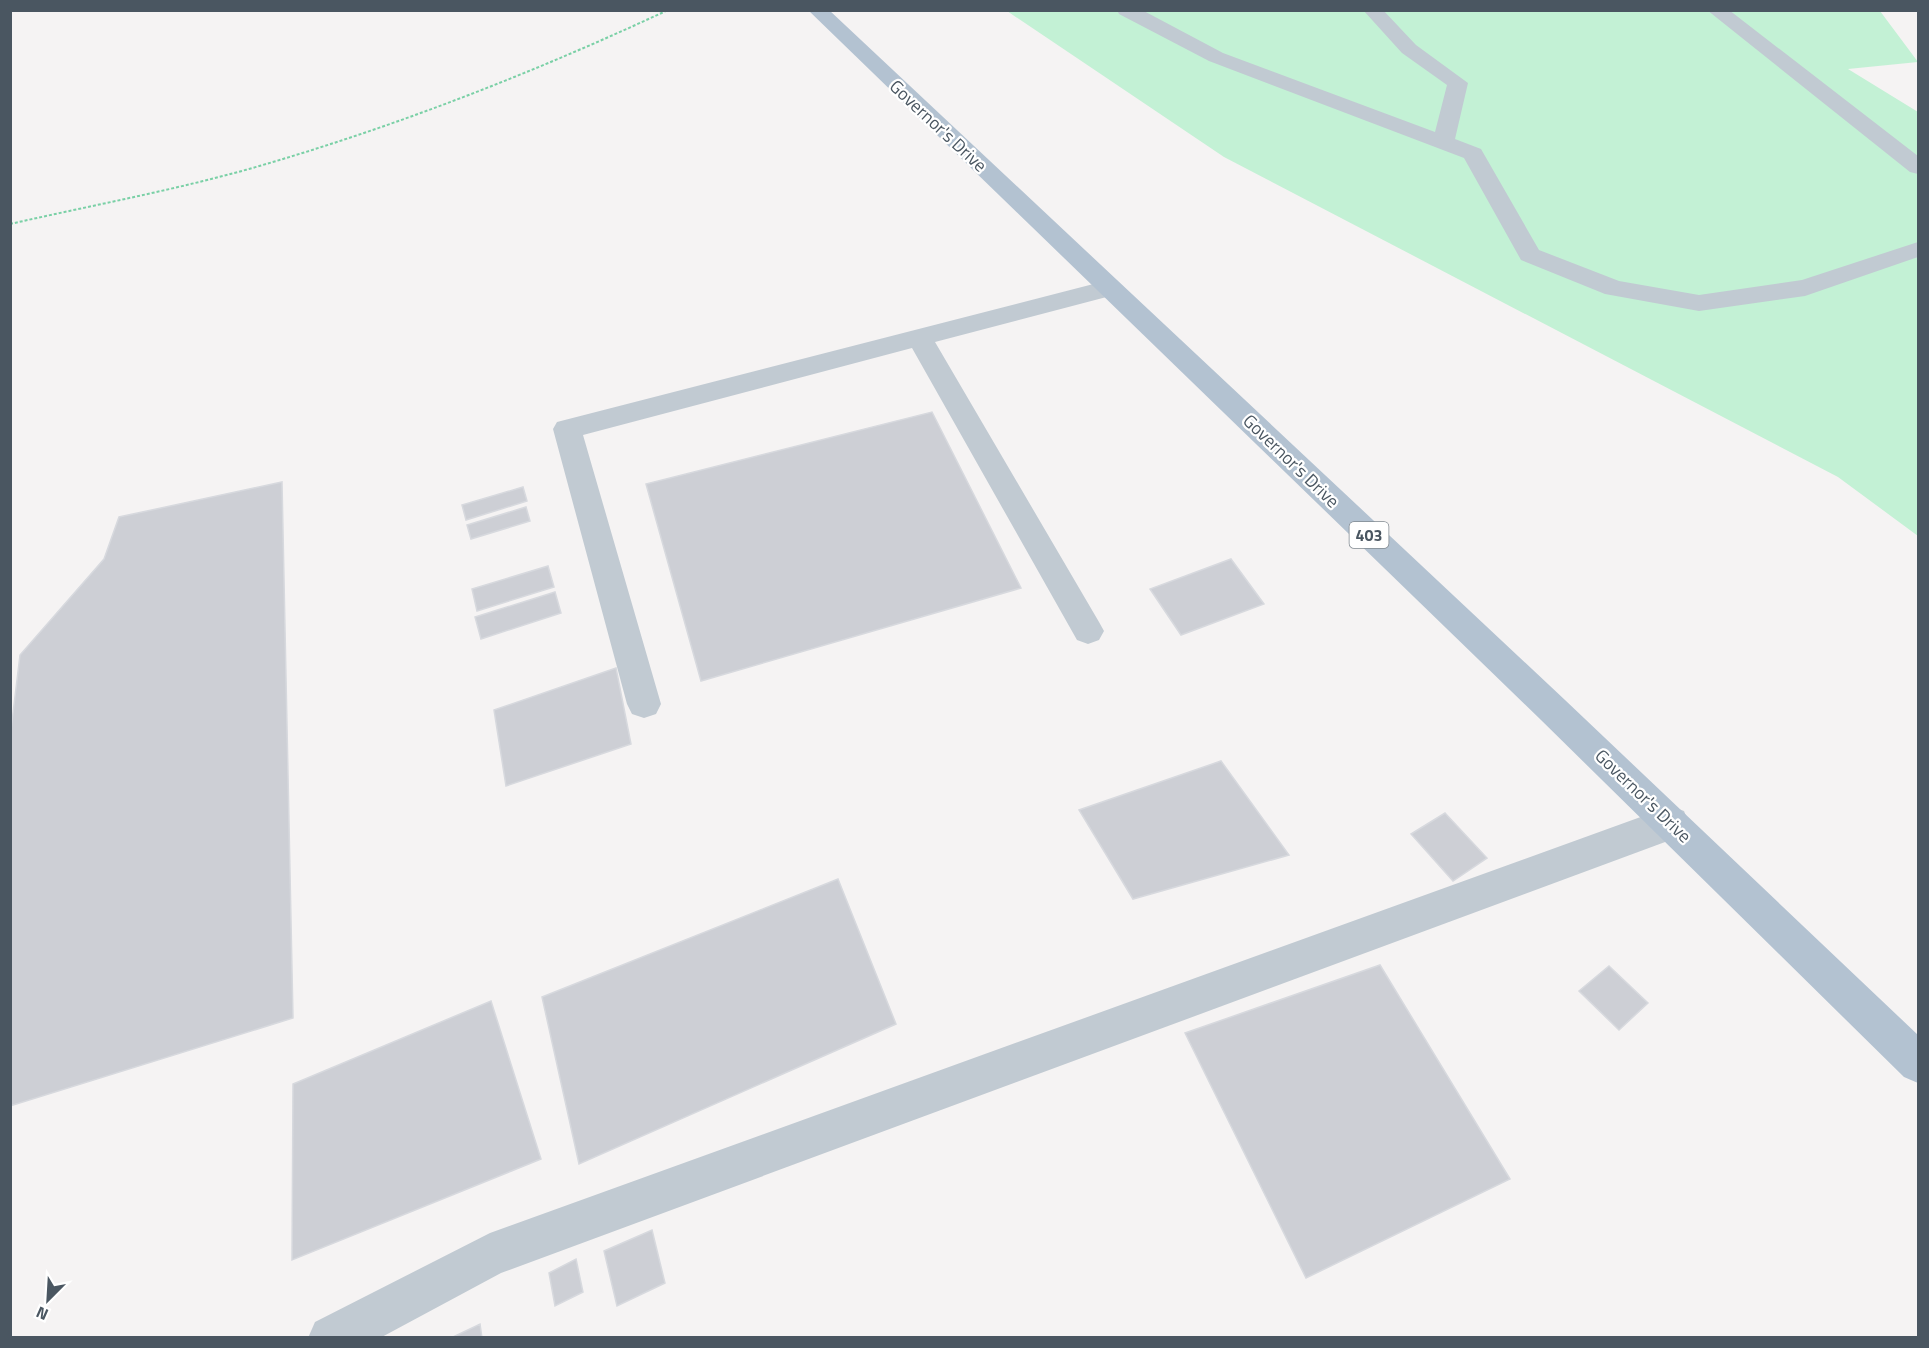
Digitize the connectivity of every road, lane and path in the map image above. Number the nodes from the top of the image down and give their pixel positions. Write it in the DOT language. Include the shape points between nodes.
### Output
graph roads {
  1 [pos="668,10"];
  2 [pos="817,10"];
  3 [pos="1126,10"];
  4 [pos="1372,10"];
  5 [pos="1716,10"];
  6 [pos="1443,142"];
  7 [pos="1918,167"];
  8 [pos="10,224"];
  9 [pos="1918,249"];
  10 [pos="1109,288"];
  11 [pos="919,337"];
  12 [pos="1088,631"];
  13 [pos="644,704"];
  14 [pos="1671,823"];
  15 [pos="1918,1063"];
  16 [pos="331,1338"];
  1 -- 8 [label="path" via="421,113 248,169"];
  2 -- 10 [label="main road, Governor's Drive / 403"];
  3 -- 6 [label="lane" via="1216,57"];
  4 -- 6 [label="lane" via="1409,49 1458,83"];
  5 -- 7 [label="lane"];
  6 -- 9 [label="lane" via="1473,154 1530,255 1614,288 1699,303 1805,288"];
  10 -- 11 [label="lane"];
  10 -- 14 [label="main road, Governor's Drive / 403"];
  11 -- 12 [label="lane"];
  11 -- 13 [label="lane" via="567,429"];
  14 -- 15 [label="main road, Governor's Drive / 403"];
  14 -- 16 [label="lane" via="489,1255"];
}
